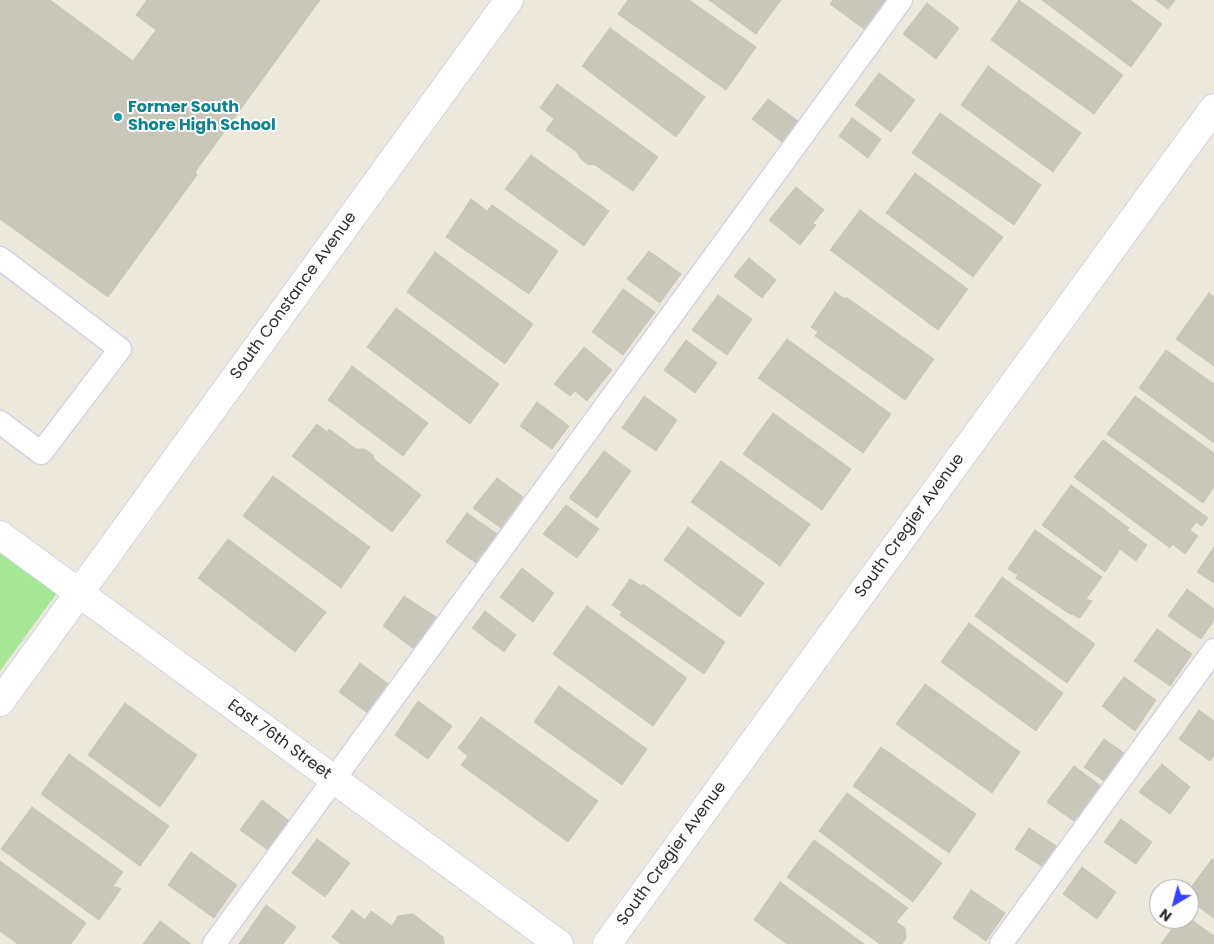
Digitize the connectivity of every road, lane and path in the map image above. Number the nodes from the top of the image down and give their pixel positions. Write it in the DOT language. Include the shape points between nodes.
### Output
graph roads {
  1 [pos="509,0"];
  2 [pos="901,0"];
  3 [pos="1214,108"];
  4 [pos="0,258"];
  5 [pos="0,422"];
  6 [pos="0,535"];
  7 [pos="79,593"];
  8 [pos="1214,650"];
  9 [pos="0,702"];
  10 [pos="334,780"];
  11 [pos="214,944"];
  12 [pos="559,944"];
  13 [pos="607,944"];
  14 [pos="1001,944"];
  1 -- 7 [label="street, South Constance Avenue"];
  2 -- 10 [label="lane"];
  3 -- 13 [label="street, South Cregier Avenue"];
  4 -- 5 [label="lane" via="120,349 41,453"];
  6 -- 7 [label="street, East 76th Street"];
  7 -- 9 [label="street, South Constance Avenue"];
  7 -- 10 [label="street, East 76th Street"];
  8 -- 14 [label="lane"];
  10 -- 11 [label="lane"];
  10 -- 12 [label="street, East 76th Street"];
}
